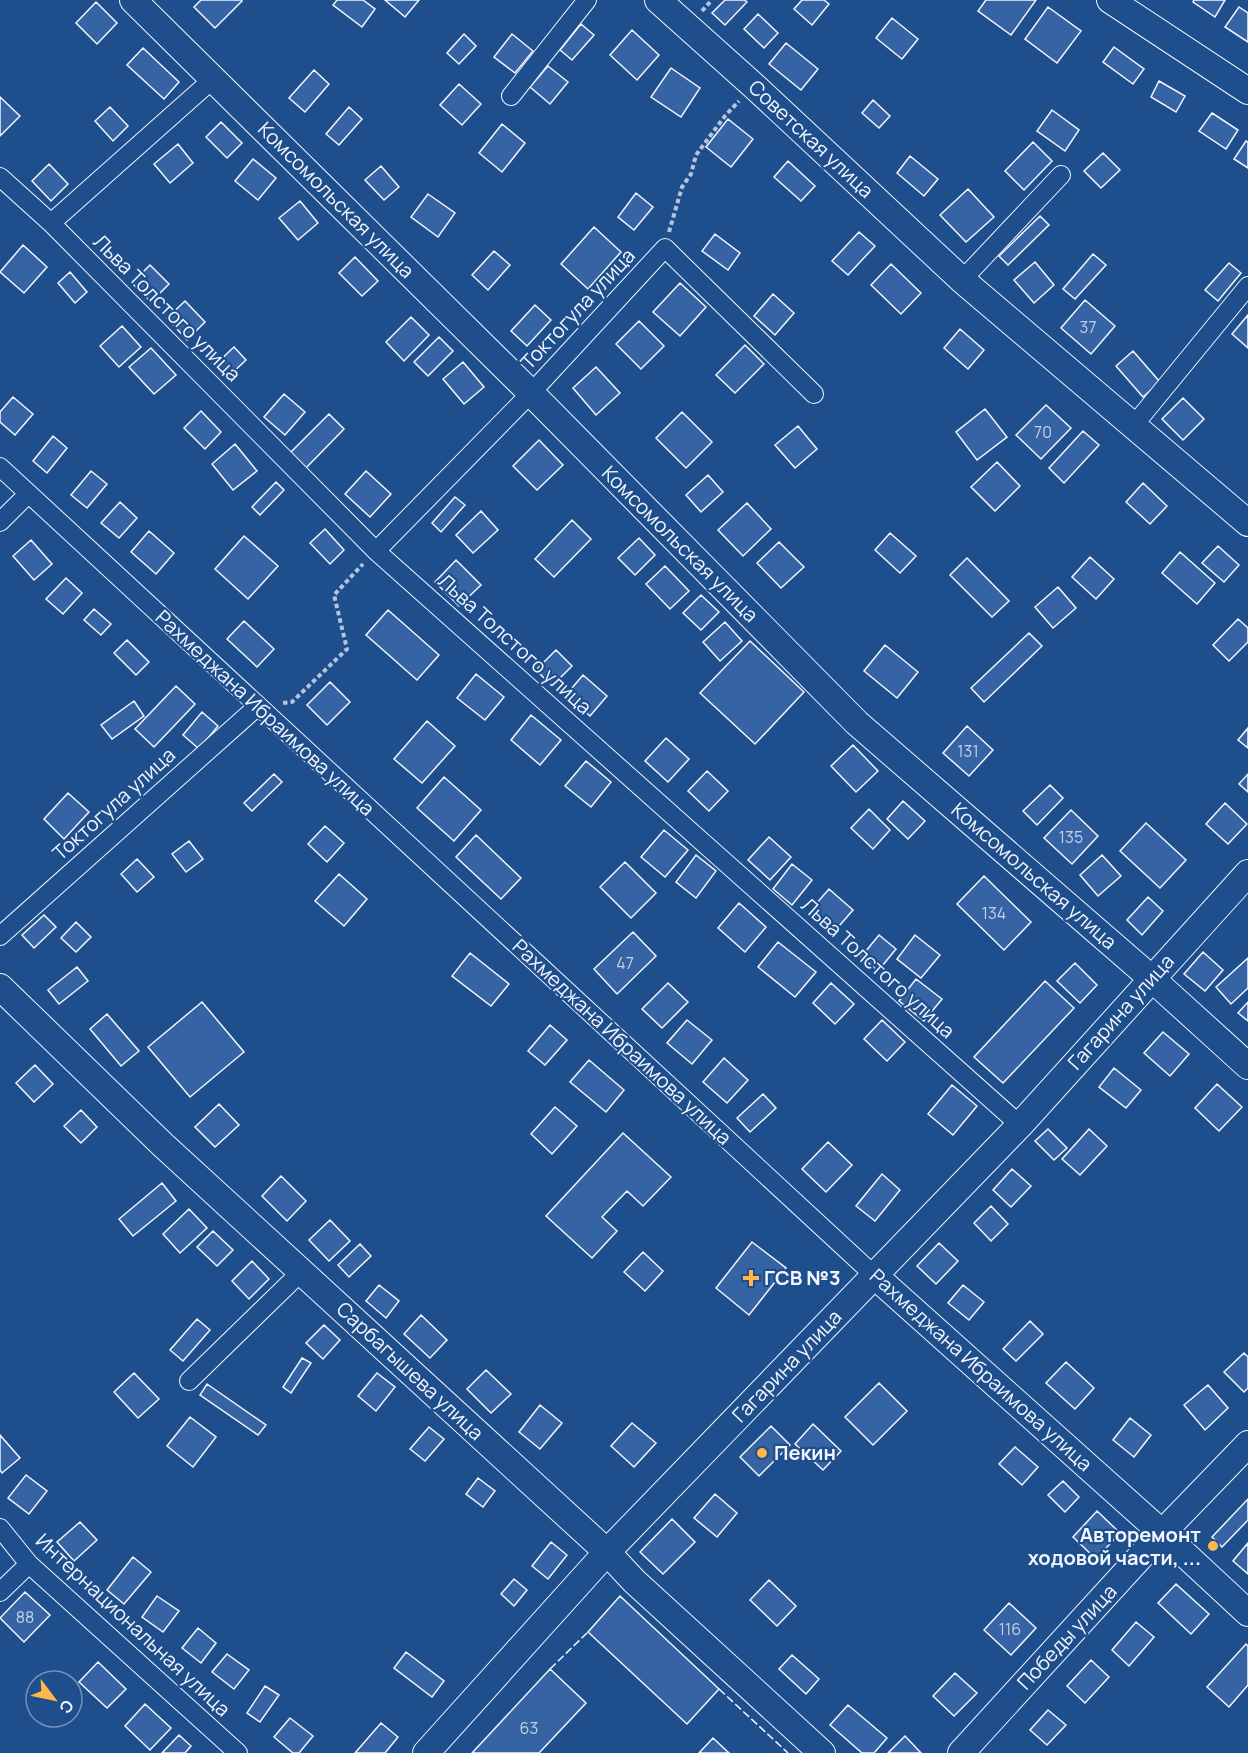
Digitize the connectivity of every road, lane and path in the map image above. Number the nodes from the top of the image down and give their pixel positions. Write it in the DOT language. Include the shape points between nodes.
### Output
graph roads {
  1 [pos="133,0"];
  2 [pos="587,0"];
  3 [pos="658,0"];
  4 [pos="1110,0"];
  5 [pos="213,79"];
  6 [pos="754,86"];
  7 [pos="1248,92"];
  8 [pos="511,96"];
  9 [pos="1061,175"];
  10 [pos="0,177"];
  11 [pos="51,223"];
  12 [pos="665,248"];
  13 [pos="962,280"];
  14 [pos="1248,286"];
  15 [pos="531,393"];
  16 [pos="814,394"];
  17 [pos="1134,424"];
  18 [pos="0,467"];
  19 [pos="28,494"];
  20 [pos="0,522"];
  21 [pos="1248,523"];
  22 [pos="376,551"];
  23 [pos="258,706"];
  24 [pos="1248,873"];
  25 [pos="0,936"];
  26 [pos="1151,978"];
  27 [pos="2,993"];
  28 [pos="1248,1066"];
  29 [pos="1020,1125"];
  30 [pos="302,1272"];
  31 [pos="875,1276"];
  32 [pos="189,1381"];
  33 [pos="1248,1444"];
  34 [pos="0,1528"];
  35 [pos="1162,1533"];
  36 [pos="607,1552"];
  37 [pos="29,1564"];
  38 [pos="0,1592"];
  39 [pos="1248,1613"];
  40 [pos="238,1753"];
  41 [pos="426,1753"];
  42 [pos="822,1753"];
  43 [pos="960,1753"];
  1 -- 5 [label="street, Комсомольская улица"];
  2 -- 8 [label="street"];
  3 -- 6 [label="street, Советская улица"];
  4 -- 7 [label="street"];
  5 -- 11 [label="street"];
  5 -- 15 [label="street, Комсомольская улица"];
  6 -- 12 [label="path" via="696,155 691,174 682,187"];
  6 -- 13 [label="street, Советская улица"];
  9 -- 13 [label="street"];
  10 -- 11 [label="street, Льва Толстого улица"];
  11 -- 22 [label="street, Льва Толстого улица"];
  12 -- 15 [label="street, Токтогула улица"];
  12 -- 16 [label="street, Токтогула улица"];
  13 -- 17 [label="street, Советская улица"];
  14 -- 17 [label="street"];
  15 -- 22 [label="street, Токтогула улица"];
  15 -- 26 [label="street, Комсомольская улица" via="857,723"];
  17 -- 21 [label="street, Советская улица"];
  18 -- 19 [label="street, Рахмеджана Ибраимова улица"];
  19 -- 20 [label="street"];
  19 -- 23 [label="street, Рахмеджана Ибраимова улица"];
  22 -- 23 [label="path" via="334,596 347,649 292,702"];
  22 -- 29 [label="street, Льва Толстого улица"];
  23 -- 25 [label="street, Токтогула улица"];
  23 -- 31 [label="street, Рахмеджана Ибраимова улица"];
  24 -- 26 [label="street, Гагарина улица"];
  26 -- 28 [label="street, Комсомольская улица"];
  26 -- 29 [label="street, Гагарина улица"];
  27 -- 30 [label="street, Сарбагышева улица"];
  29 -- 31 [label="street, Гагарина улица"];
  30 -- 32 [label="street"];
  30 -- 36 [label="street, Сарбагышева улица"];
  31 -- 35 [label="street, Рахмеджана Ибраимова улица"];
  31 -- 36 [label="street, Гагарина улица"];
  33 -- 35 [label="street, Победы улица"];
  34 -- 37 [label="street, Интернациональная улица"];
  35 -- 39 [label="street, Рахмеджана Ибраимова улица"];
  35 -- 43 [label="street, Победы улица"];
  36 -- 41 [label="street, Гагарина улица"];
  36 -- 42 [label="street, Сарбагышева улица"];
  37 -- 38 [label="street"];
  37 -- 40 [label="street, Интернациональная улица"];
}
